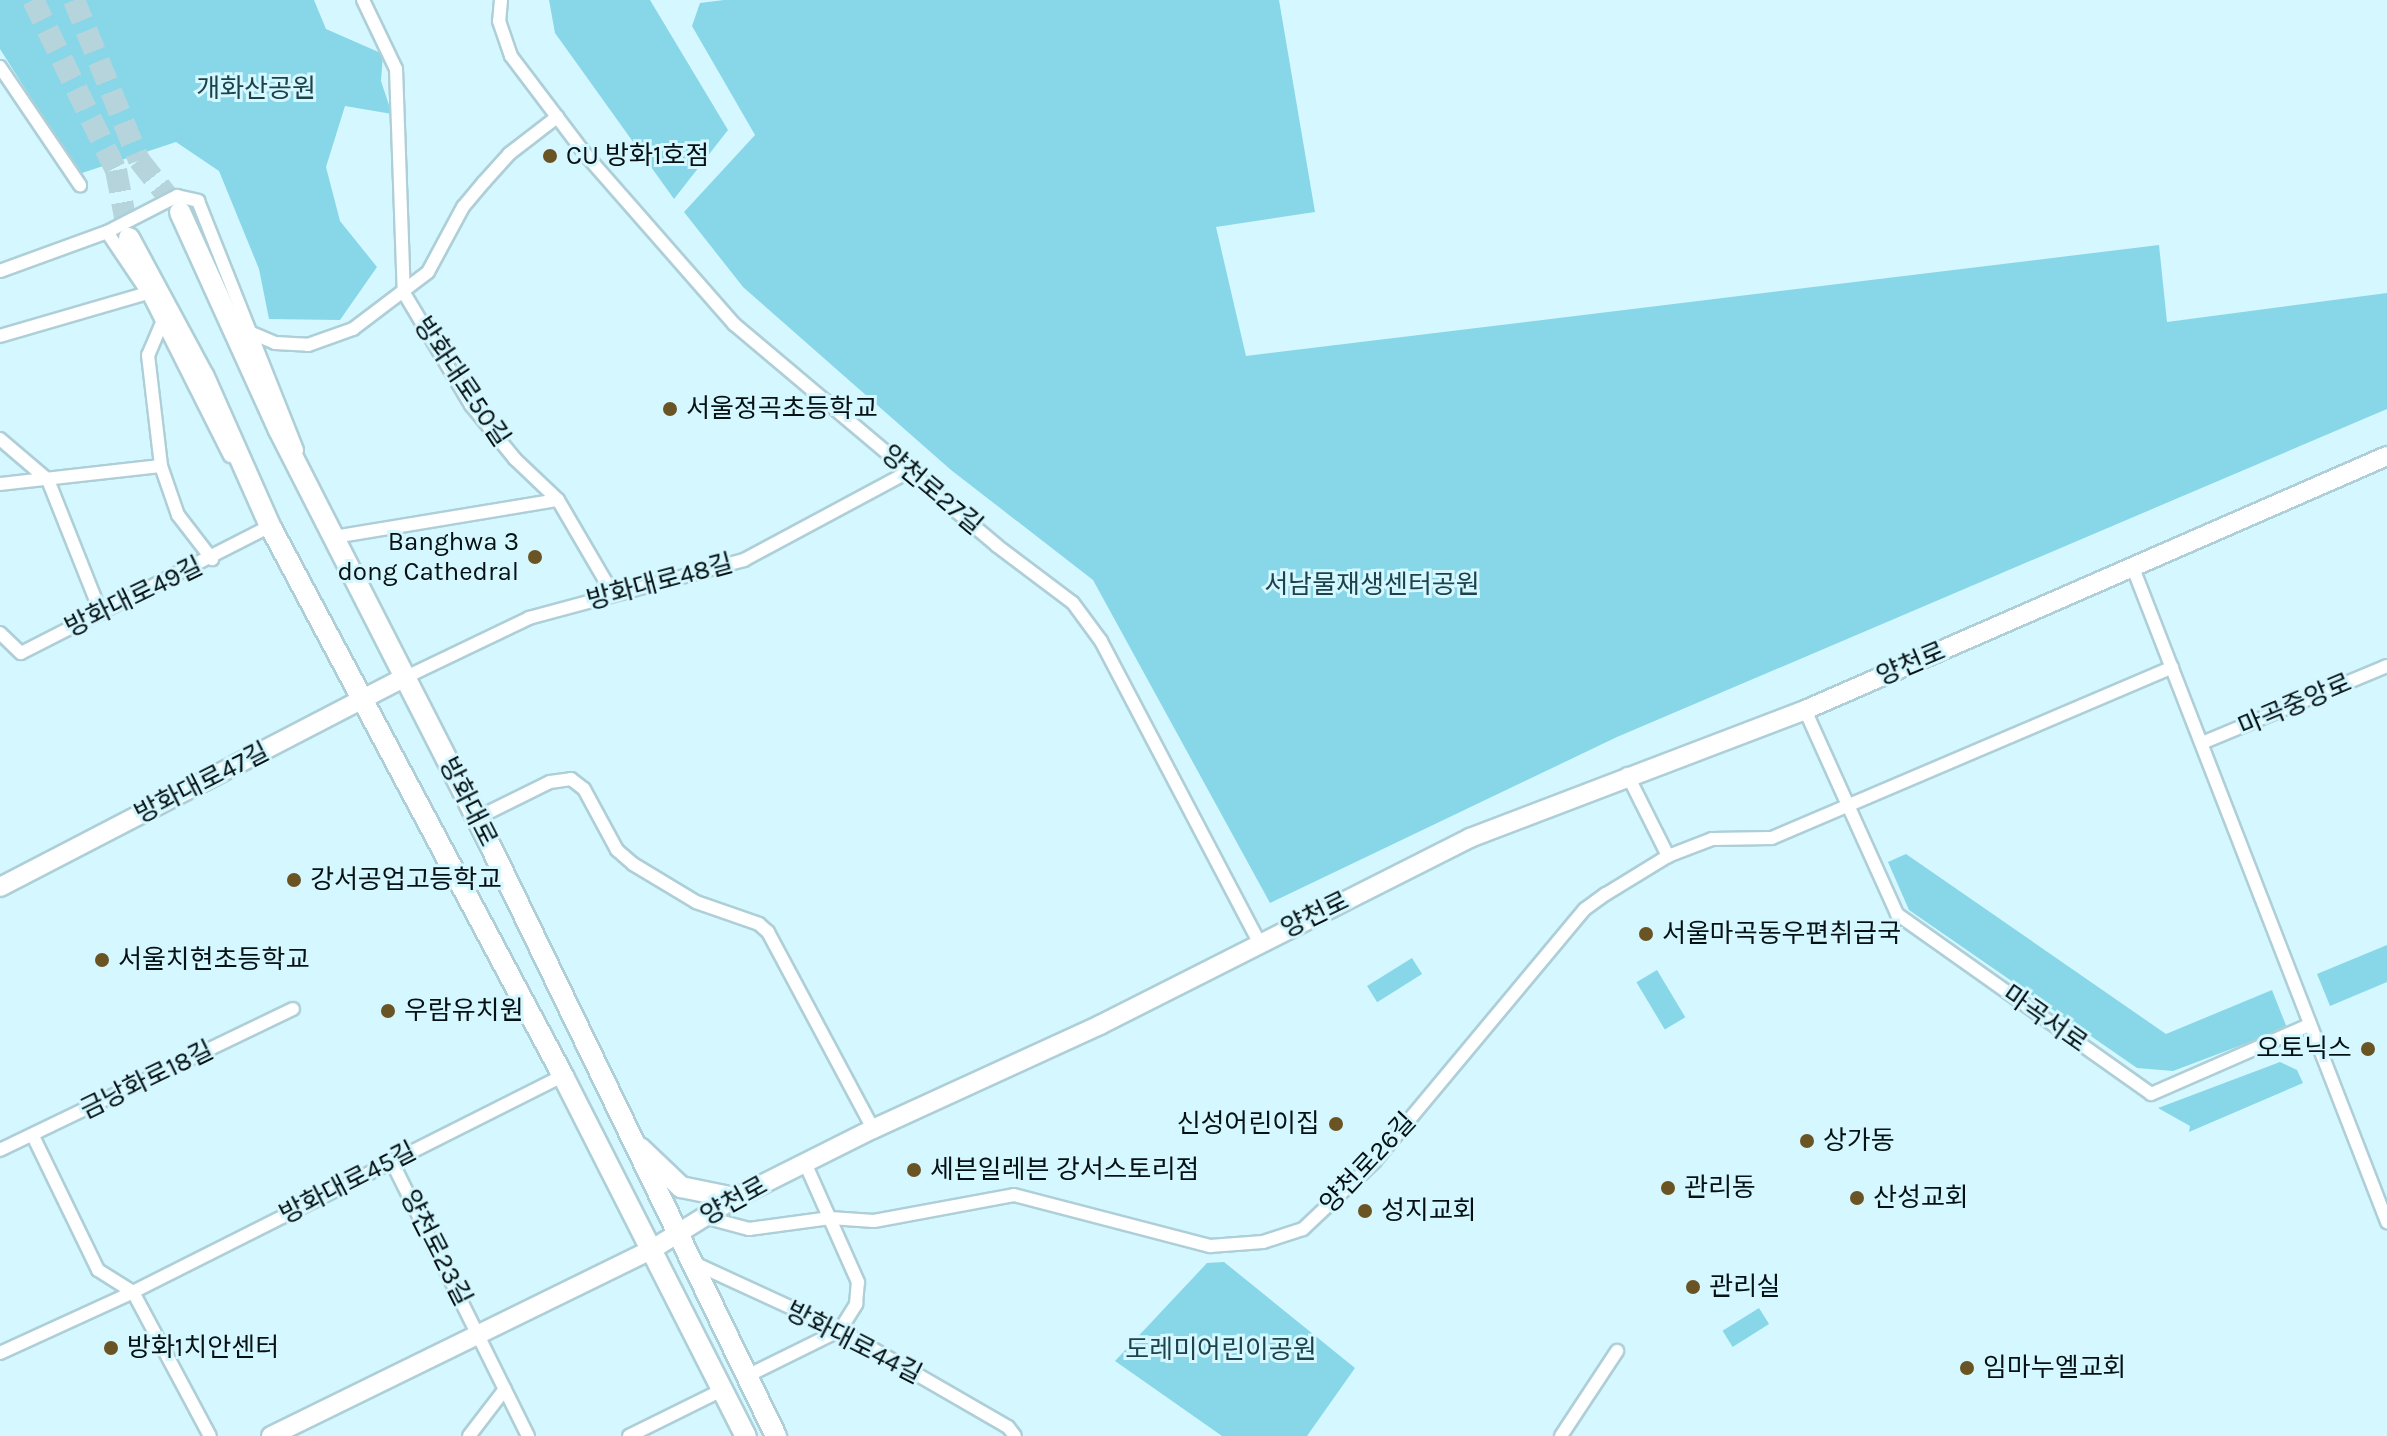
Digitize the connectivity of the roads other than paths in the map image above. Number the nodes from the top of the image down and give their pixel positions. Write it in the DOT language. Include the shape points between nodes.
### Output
graph roads {
  1 [pos="363,0"];
  2 [pos="501,0"];
  3 [pos="0,67"];
  4 [pos="557,117"];
  5 [pos="80,185"];
  6 [pos="180,212"];
  7 [pos="107,232"];
  8 [pos="129,238"];
  9 [pos="0,271"];
  10 [pos="148,293"];
  11 [pos="404,293"];
  12 [pos="161,325"];
  13 [pos="2,330"];
  14 [pos="247,331"];
  15 [pos="0,439"];
  16 [pos="2387,456"];
  17 [pos="161,466"];
  18 [pos="303,470"];
  19 [pos="910,471"];
  20 [pos="48,480"];
  21 [pos="0,484"];
  22 [pos="257,500"];
  23 [pos="558,500"];
  24 [pos="270,526"];
  25 [pos="334,537"];
  26 [pos="212,559"];
  27 [pos="2133,568"];
  28 [pos="613,594"];
  29 [pos="101,613"];
  30 [pos="0,633"];
  31 [pos="2387,666"];
  32 [pos="2172,667"];
  33 [pos="404,678"];
  34 [pos="363,701"];
  35 [pos="1805,710"];
  36 [pos="2202,743"];
  37 [pos="1627,774"];
  38 [pos="1849,804"];
  39 [pos="477,818"];
  40 [pos="1668,856"];
  41 [pos="0,887"];
  42 [pos="1259,942"];
  43 [pos="293,1009"];
  44 [pos="2309,1025"];
  45 [pos="563,1076"];
  46 [pos="873,1129"];
  47 [pos="33,1136"];
  48 [pos="629,1139"];
  49 [pos="0,1150"];
  50 [pos="391,1160"];
  51 [pos="805,1163"];
  52 [pos="735,1198"];
  53 [pos="704,1217"];
  54 [pos="830,1218"];
  55 [pos="2387,1222"];
  56 [pos="677,1235"];
  57 [pos="651,1250"];
  58 [pos="687,1259"];
  59 [pos="133,1292"];
  60 [pos="840,1330"];
  61 [pos="480,1336"];
  62 [pos="1617,1351"];
  63 [pos="0,1353"];
  64 [pos="745,1377"];
  65 [pos="505,1389"];
  66 [pos="722,1390"];
  67 [pos="1008,1433"];
  68 [pos="210,1436"];
  69 [pos="271,1436"];
  70 [pos="469,1436"];
  71 [pos="528,1436"];
  72 [pos="629,1436"];
  73 [pos="746,1436"];
  74 [pos="776,1436"];
  75 [pos="1561,1436"];
  1 -- 11 [label="street" via="396,69"];
  2 -- 4 [label="street, 양천로27길" via="499,21 511,56"];
  3 -- 5 [label="street"];
  4 -- 11 [label="street" via="509,154 484,182 463,207 434,264"];
  4 -- 19 [label="street, 양천로27길" via="734,324"];
  6 -- 18 [label="main road, 방화대로" via="279,430"];
  7 -- 9 [label="street"];
  7 -- 10 [label="street"];
  7 -- 14 [label="street" via="177,196 198,201"];
  8 -- 22 [label="main road, 방화대로" via="204,377"];
  10 -- 12 [label="street"];
  10 -- 13 [label="street"];
  11 -- 14 [label="street" via="353,329 308,345 275,343"];
  11 -- 23 [label="street, 방화대로50길" via="471,405 515,459"];
  12 -- 17 [label="street" via="148,355"];
  12 -- 22 [label="street"];
  14 -- 18 [label="street" via="291,427"];
  15 -- 20 [label="street"];
  16 -- 27 [label="main road, 양천로"];
  17 -- 20 [label="street"];
  17 -- 26 [label="street" via="178,515"];
  18 -- 25 [label="main road, 방화대로"];
  19 -- 28 [label="street, 방화대로48길" via="744,560"];
  19 -- 42 [label="street, 양천로27길" via="1083,615"];
  20 -- 21 [label="street"];
  20 -- 29 [label="street"];
  22 -- 24 [label="main road, 방화대로"];
  23 -- 25 [label="street"];
  23 -- 28 [label="street, 방화대로50길"];
  24 -- 26 [label="street, 방화대로49길"];
  24 -- 34 [label="main road, 방화대로"];
  25 -- 33 [label="main road, 방화대로"];
  26 -- 29 [label="street, 방화대로49길"];
  27 -- 32 [label="street"];
  27 -- 35 [label="main road, 양천로"];
  28 -- 33 [label="street, 방화대로48길" via="529,618"];
  29 -- 30 [label="street, 방화대로49길" via="21,653"];
  31 -- 36 [label="street, 마곡중앙로"];
  32 -- 36 [label="street"];
  32 -- 38 [label="street"];
  33 -- 34 [label="main road, 방화대로47길"];
  33 -- 39 [label="main road, 방화대로"];
  34 -- 41 [label="main road, 방화대로47길"];
  34 -- 45 [label="main road, 방화대로"];
  35 -- 37 [label="main road, 양천로"];
  35 -- 38 [label="street, 마곡서로"];
  36 -- 44 [label="street"];
  37 -- 40 [label="street"];
  37 -- 42 [label="main road, 양천로" via="1470,838"];
  38 -- 40 [label="street" via="1772,838 1712,839"];
  38 -- 44 [label="street, 마곡서로" via="1897,914 2151,1094"];
  39 -- 46 [label="street" via="550,782 571,779 584,789 617,850 633,864 696,902 759,924"];
  39 -- 48 [label="main road, 방화대로"];
  40 -- 54 [label="street, 양천로26길" via="1585,909 1374,1162 1303,1229 1263,1242 1210,1246 1014,1195 874,1221"];
  42 -- 46 [label="main road, 양천로" via="1100,1025"];
  43 -- 47 [label="street, 금낭화로18길"];
  44 -- 55 [label="street"];
  45 -- 50 [label="street, 방화대로45길"];
  45 -- 57 [label="main road, 방화대로"];
  46 -- 51 [label="main road, 양천로"];
  47 -- 49 [label="street, 금낭화로18길"];
  47 -- 59 [label="street" via="98,1270"];
  48 -- 52 [label="main road" via="681,1187"];
  48 -- 56 [label="main road, 방화대로"];
  50 -- 59 [label="street, 방화대로45길"];
  50 -- 61 [label="street, 양천로23길"];
  51 -- 52 [label="main road, 양천로"];
  51 -- 54 [label="street"];
  52 -- 53 [label="main road, 양천로"];
  53 -- 54 [label="street, 양천로26길" via="749,1229"];
  53 -- 56 [label="main road, 양천로"];
  54 -- 60 [label="street" via="858,1282 856,1304"];
  56 -- 57 [label="main road, 양천로"];
  56 -- 58 [label="main road, 방화대로"];
  57 -- 61 [label="main road, 양천로"];
  57 -- 66 [label="main road, 방화대로"];
  58 -- 60 [label="street, 방화대로44길"];
  58 -- 64 [label="main road, 방화대로"];
  59 -- 63 [label="street, 방화대로45길"];
  59 -- 68 [label="street"];
  60 -- 64 [label="street"];
  60 -- 67 [label="street, 방화대로44길"];
  61 -- 65 [label="street, 양천로23길"];
  61 -- 69 [label="main road, 양천로"];
  62 -- 75 [label="street"];
  64 -- 74 [label="main road, 방화대로"];
  65 -- 70 [label="street"];
  65 -- 71 [label="street, 양천로23길"];
  66 -- 72 [label="street"];
  66 -- 73 [label="main road, 방화대로"];
}
